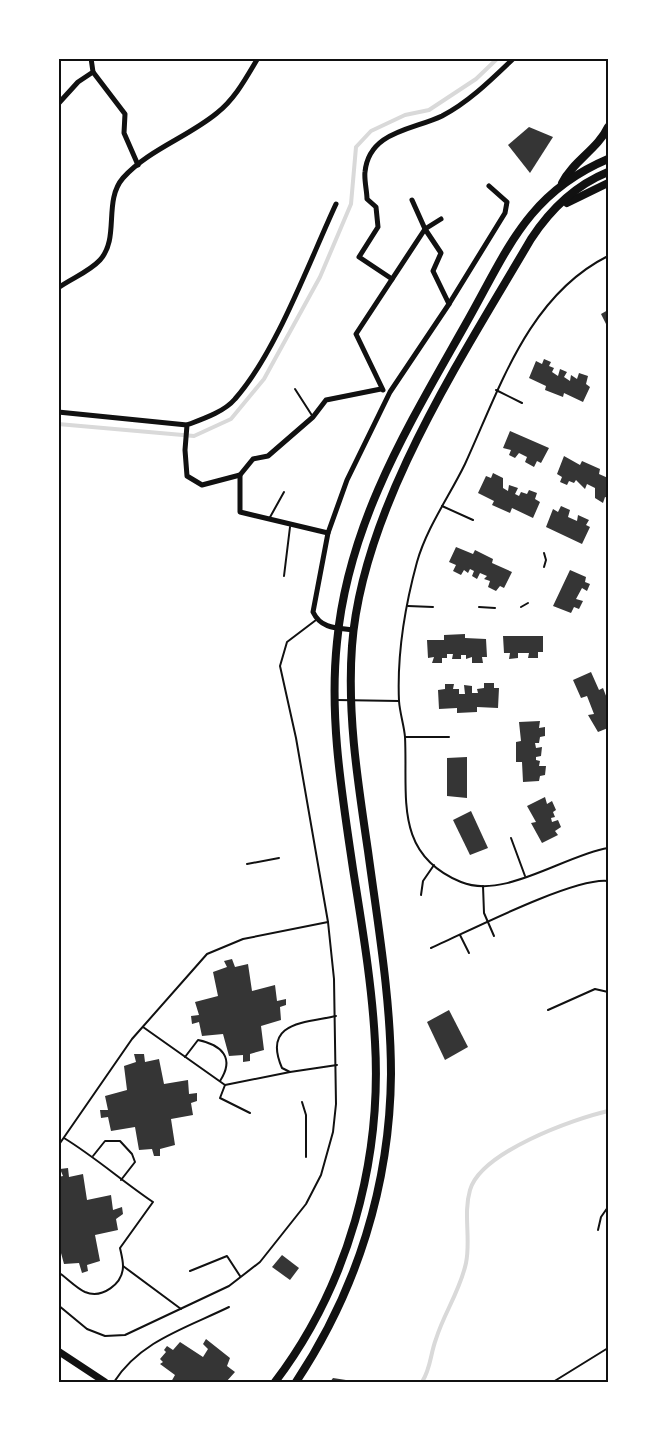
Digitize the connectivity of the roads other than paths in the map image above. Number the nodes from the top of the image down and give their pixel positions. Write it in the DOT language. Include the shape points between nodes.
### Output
graph roads {
  1 [pos="91,58"];
  2 [pos="258,58"];
  3 [pos="514,58"];
  4 [pos="93,72"];
  5 [pos="58,104"];
  6 [pos="609,127"];
  7 [pos="609,159"];
  8 [pos="138,165"];
  9 [pos="609,172"];
  10 [pos="609,183"];
  11 [pos="561,184"];
  12 [pos="489,186"];
  13 [pos="412,200"];
  14 [pos="336,204"];
  15 [pos="551,213"];
  16 [pos="441,219"];
  17 [pos="425,229"];
  18 [pos="609,256"];
  19 [pos="392,279"];
  20 [pos="58,288"];
  21 [pos="450,304"];
  22 [pos="381,389"];
  23 [pos="295,390"];
  24 [pos="496,390"];
  25 [pos="390,393"];
  26 [pos="522,403"];
  27 [pos="58,412"];
  28 [pos="313,417"];
  29 [pos="187,427"];
  30 [pos="240,475"];
  31 [pos="284,492"];
  32 [pos="442,506"];
  33 [pos="269,519"];
  34 [pos="473,520"];
  35 [pos="291,524"];
  36 [pos="328,533"];
  37 [pos="544,553"];
  38 [pos="544,567"];
  39 [pos="284,576"];
  40 [pos="528,603"];
  41 [pos="408,606"];
  42 [pos="433,607"];
  43 [pos="521,607"];
  44 [pos="479,608"];
  45 [pos="495,608"];
  46 [pos="316,620"];
  47 [pos="338,628"];
  48 [pos="354,630"];
  49 [pos="335,700"];
  50 [pos="351,700"];
  51 [pos="399,701"];
  52 [pos="405,737"];
  53 [pos="449,737"];
  54 [pos="511,838"];
  55 [pos="609,848"];
  56 [pos="279,858"];
  57 [pos="247,864"];
  58 [pos="434,865"];
  59 [pos="525,876"];
  60 [pos="609,881"];
  61 [pos="483,886"];
  62 [pos="421,895"];
  63 [pos="328,922"];
  64 [pos="489,922"];
  65 [pos="460,935"];
  66 [pos="494,936"];
  67 [pos="431,948"];
  68 [pos="469,953"];
  69 [pos="609,992"];
  70 [pos="548,1010"];
  71 [pos="336,1016"];
  72 [pos="143,1027"];
  73 [pos="185,1057"];
  74 [pos="337,1065"];
  75 [pos="290,1072"];
  76 [pos="220,1081"];
  77 [pos="225,1085"];
  78 [pos="302,1102"];
  79 [pos="250,1113"];
  80 [pos="64,1138"];
  81 [pos="58,1146"];
  82 [pos="93,1156"];
  83 [pos="306,1157"];
  84 [pos="121,1180"];
  85 [pos="609,1207"];
  86 [pos="598,1230"];
  87 [pos="123,1266"];
  88 [pos="190,1271"];
  89 [pos="58,1272"];
  90 [pos="241,1277"];
  91 [pos="58,1305"];
  92 [pos="229,1307"];
  93 [pos="181,1309"];
  94 [pos="609,1348"];
  95 [pos="58,1351"];
  96 [pos="105,1383"];
  97 [pos="114,1383"];
  98 [pos="275,1383"];
  99 [pos="296,1383"];
  100 [pos="553,1383"];
  1 -- 4 [label="street"];
  2 -- 8 [label="street" via="238,90 216,114"];
  3 -- 19 [label="street" via="476,93 442,116 385,138 372,151 364,172 368,200 376,207 378,226 359,257"];
  4 -- 5 [label="street"];
  4 -- 8 [label="street" via="125,114 124,133"];
  6 -- 11 [label="main road"];
  7 -- 11 [label="main road"];
  8 -- 20 [label="street" via="116,192 104,254"];
  9 -- 15 [label="main road" via="570,195"];
  10 -- 15 [label="main road"];
  11 -- 47 [label="main road" via="543,199 515,236 395,453 372,499 354,550"];
  12 -- 21 [label="street" via="507,202 505,213"];
  13 -- 17 [label="street"];
  14 -- 29 [label="street" via="258,367 234,401"];
  15 -- 48 [label="main road" via="514,267 407,461 370,556"];
  16 -- 17 [label="street"];
  17 -- 19 [label="street"];
  17 -- 21 [label="street" via="441,253 433,271"];
  18 -- 24 [label="lane" via="590,265 540,314"];
  19 -- 22 [label="street" via="356,334"];
  21 -- 25 [label="street"];
  22 -- 25 [label="street"];
  22 -- 28 [label="street" via="326,400"];
  23 -- 28 [label="lane"];
  24 -- 26 [label="lane"];
  24 -- 32 [label="lane"];
  25 -- 36 [label="street" via="347,480"];
  27 -- 29 [label="street"];
  28 -- 30 [label="street" via="268,456 253,459"];
  29 -- 30 [label="street" via="187,476 202,485"];
  30 -- 33 [label="street" via="240,512"];
  31 -- 33 [label="lane"];
  32 -- 34 [label="lane"];
  32 -- 41 [label="lane" via="417,561"];
  33 -- 35 [label="street"];
  35 -- 36 [label="street"];
  35 -- 39 [label="lane"];
  36 -- 46 [label="street" via="313,612"];
  37 -- 38 [label="lane"];
  40 -- 43 [label="lane"];
  41 -- 42 [label="lane"];
  41 -- 51 [label="lane"];
  44 -- 45 [label="lane"];
  46 -- 47 [label="street"];
  46 -- 63 [label="lane" via="287,642 280,666"];
  47 -- 48 [label="street"];
  47 -- 49 [label="main road"];
  48 -- 50 [label="main road"];
  49 -- 50 [label="lane"];
  49 -- 98 [label="main road" via="340,779 373,1014 375,1105 364,1184 344,1254 309,1330"];
  50 -- 51 [label="lane"];
  50 -- 99 [label="main road" via="357,777 388,1014 389,1106 380,1180 359,1257 324,1337"];
  51 -- 52 [label="lane"];
  52 -- 53 [label="lane"];
  52 -- 58 [label="lane" via="408,827 422,855"];
  54 -- 59 [label="lane"];
  55 -- 59 [label="lane" via="581,854"];
  56 -- 57 [label="lane"];
  58 -- 61 [label="lane" via="462,882"];
  58 -- 62 [label="lane" via="423,881"];
  59 -- 61 [label="lane"];
  60 -- 64 [label="lane" via="591,882"];
  61 -- 64 [label="lane" via="484,912"];
  63 -- 71 [label="lane"];
  63 -- 72 [label="lane" via="243,939 207,954"];
  64 -- 65 [label="lane"];
  64 -- 66 [label="lane"];
  65 -- 67 [label="lane"];
  65 -- 68 [label="lane"];
  69 -- 70 [label="lane" via="595,989"];
  71 -- 74 [label="lane"];
  71 -- 75 [label="lane" via="288,1027 281,1033 276,1046 278,1058 282,1068"];
  72 -- 73 [label="lane"];
  72 -- 80 [label="lane"];
  73 -- 76 [label="lane"];
  73 -- 76 [label="lane" via="198,1040 211,1043 228,1067"];
  74 -- 75 [label="lane"];
  74 -- 90 [label="lane" via="333,1132 316,1187 260,1262"];
  75 -- 77 [label="lane"];
  76 -- 77 [label="lane"];
  77 -- 79 [label="lane" via="220,1098"];
  78 -- 83 [label="lane" via="306,1115"];
  80 -- 81 [label="lane"];
  80 -- 82 [label="lane"];
  82 -- 84 [label="lane"];
  82 -- 84 [label="lane" via="105,1141 120,1141 135,1162"];
  84 -- 87 [label="lane" via="153,1202 120,1248"];
  85 -- 86 [label="lane"];
  87 -- 89 [label="lane" via="121,1277 109,1289 92,1293"];
  87 -- 93 [label="lane"];
  88 -- 90 [label="lane" via="227,1256"];
  90 -- 93 [label="lane"];
  91 -- 93 [label="lane" via="87,1329 115,1336 134,1333"];
  92 -- 97 [label="lane" via="147,1346 129,1360"];
  94 -- 100 [label="lane"];
  95 -- 96 [label="street"];
}
